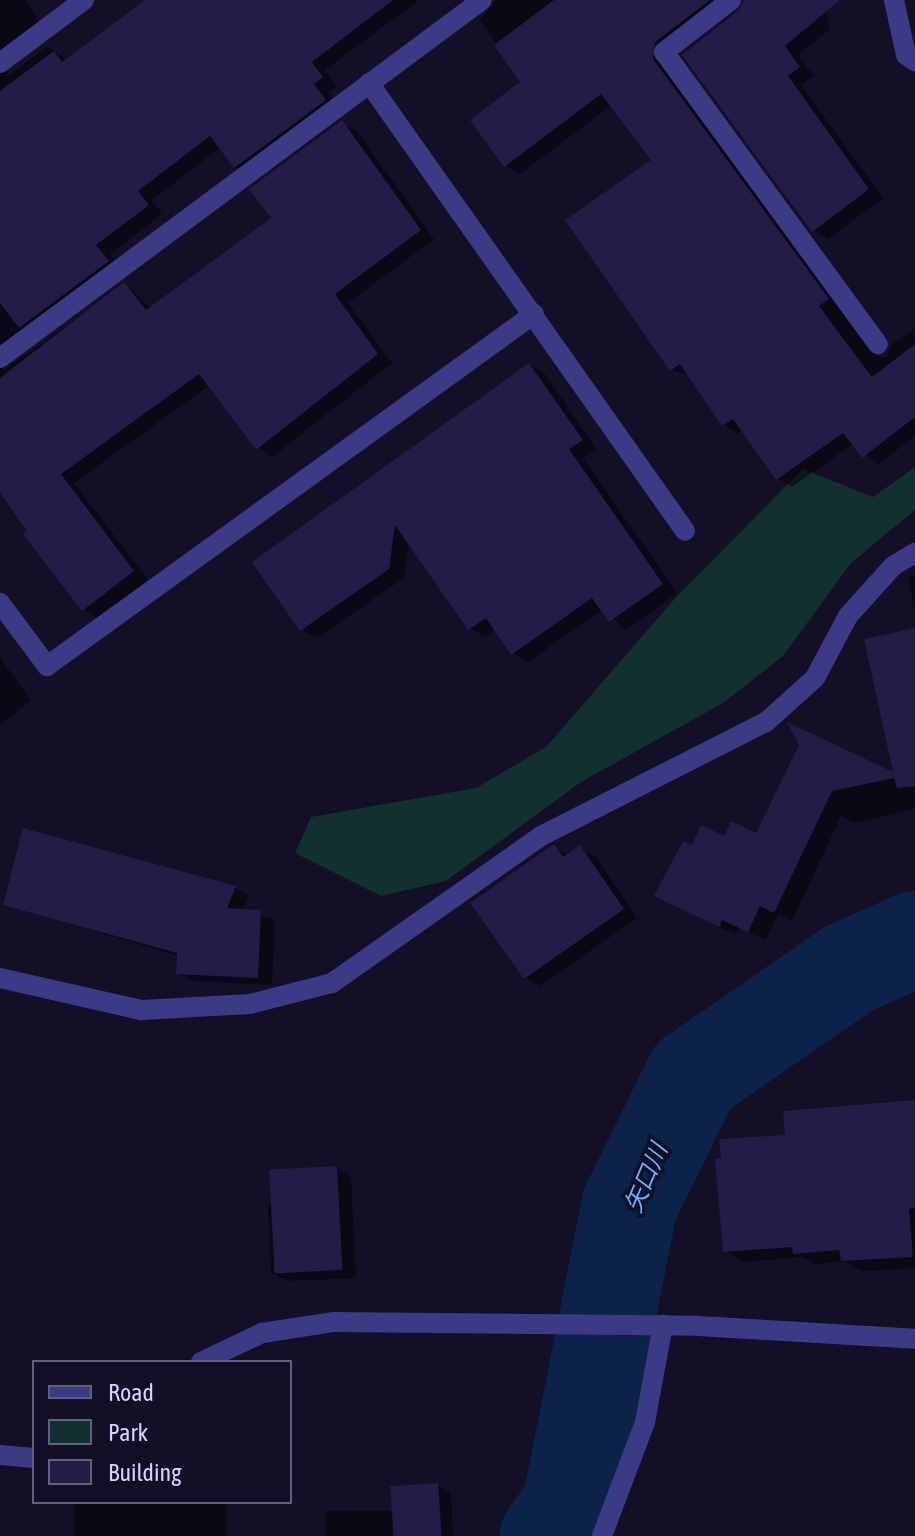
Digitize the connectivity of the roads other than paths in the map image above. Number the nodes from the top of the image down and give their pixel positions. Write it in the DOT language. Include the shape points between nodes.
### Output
graph roads {
  1 [pos="84,0"];
  2 [pos="482,0"];
  3 [pos="731,0"];
  4 [pos="894,0"];
  5 [pos="915,61"];
  6 [pos="0,63"];
  7 [pos="369,83"];
  8 [pos="534,314"];
  9 [pos="878,344"];
  10 [pos="0,358"];
  11 [pos="685,531"];
  12 [pos="915,553"];
  13 [pos="0,603"];
  14 [pos="0,978"];
  15 [pos="654,1326"];
  16 [pos="915,1339"];
  17 [pos="205,1360"];
  18 [pos="0,1455"];
  19 [pos="32,1458"];
  20 [pos="602,1536"];
  1 -- 6 [label="street"];
  2 -- 7 [label="street"];
  3 -- 9 [label="street" via="664,52"];
  4 -- 5 [label="street" via="906,55"];
  7 -- 8 [label="street"];
  7 -- 10 [label="street"];
  8 -- 11 [label="street"];
  8 -- 13 [label="street" via="47,666"];
  12 -- 14 [label="street" via="893,566 848,616 815,678 766,722 541,836 332,983 250,1004 141,1010"];
  15 -- 16 [label="street"];
  15 -- 17 [label="street" via="334,1322 262,1333"];
  15 -- 20 [label="street" via="645,1422"];
  18 -- 19 [label="street"];
}
